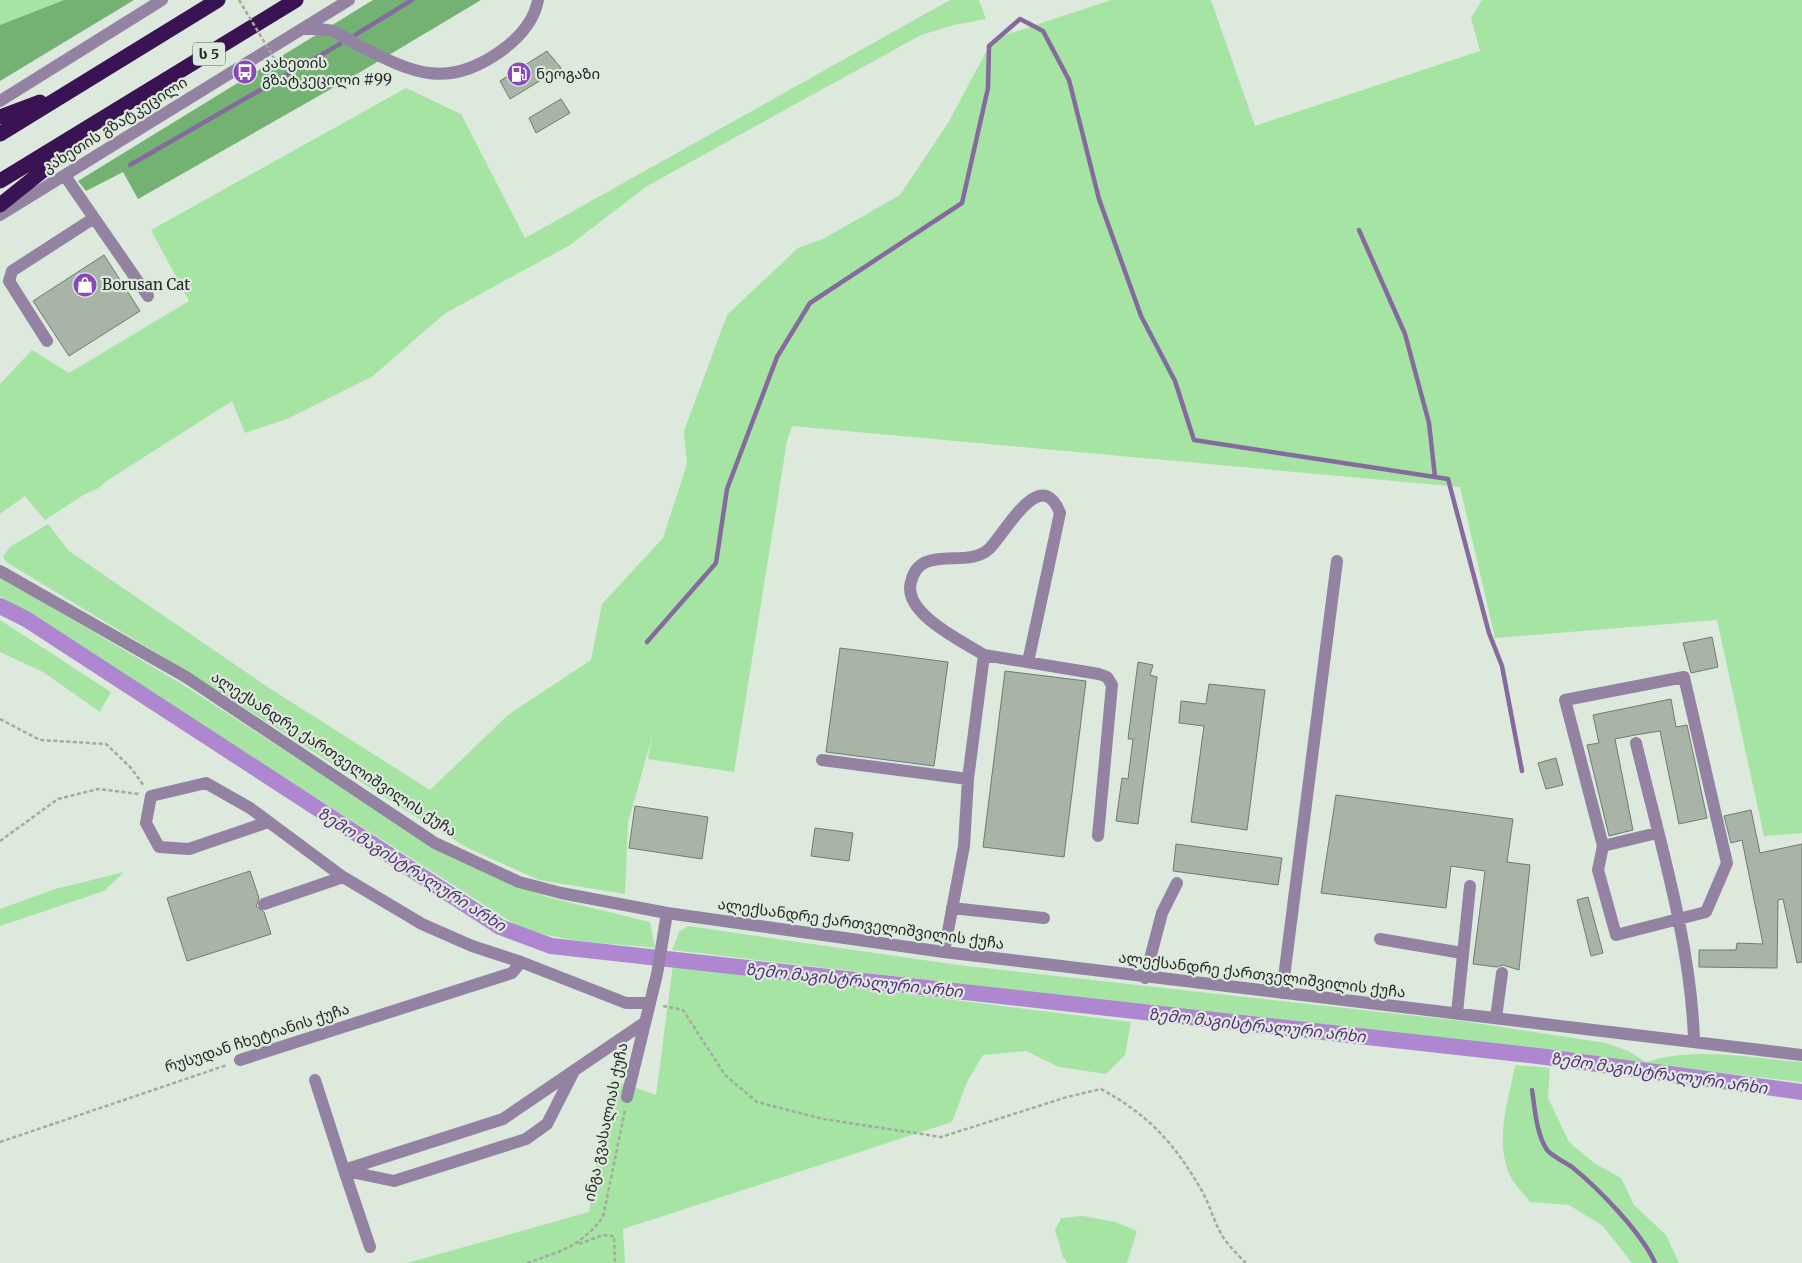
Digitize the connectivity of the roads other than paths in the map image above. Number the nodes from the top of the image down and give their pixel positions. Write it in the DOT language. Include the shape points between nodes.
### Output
graph roads {
  1 [pos="162,0"];
  2 [pos="218,0"];
  3 [pos="296,0"];
  4 [pos="349,0"];
  5 [pos="538,0"];
  6 [pos="303,28"];
  7 [pos="79,87"];
  8 [pos="0,101"];
  9 [pos="122,108"];
  10 [pos="0,117"];
  11 [pos="0,134"];
  12 [pos="65,176"];
  13 [pos="0,181"];
  14 [pos="0,205"];
  15 [pos="0,215"];
  16 [pos="94,218"];
  17 [pos="148,296"];
  18 [pos="47,341"];
  19 [pos="1337,561"];
  20 [pos="0,571"];
  21 [pos="984,655"];
  22 [pos="1028,662"];
  23 [pos="1636,743"];
  24 [pos="822,760"];
  25 [pos="968,779"];
  26 [pos="268,822"];
  27 [pos="1657,833"];
  28 [pos="1098,836"];
  29 [pos="1603,846"];
  30 [pos="343,877"];
  31 [pos="1177,883"];
  32 [pos="1470,886"];
  33 [pos="264,904"];
  34 [pos="952,908"];
  35 [pos="667,913"];
  36 [pos="1044,918"];
  37 [pos="1678,920"];
  38 [pos="1380,939"];
  39 [pos="944,952"];
  40 [pos="1462,953"];
  41 [pos="520,962"];
  42 [pos="1502,973"];
  43 [pos="1145,978"];
  44 [pos="1282,994"];
  45 [pos="649,1003"];
  46 [pos="1456,1013"];
  47 [pos="1496,1018"];
  48 [pos="644,1023"];
  49 [pos="1694,1040"];
  50 [pos="1802,1054"];
  51 [pos="240,1060"];
  52 [pos="574,1071"];
  53 [pos="314,1080"];
  54 [pos="628,1097"];
  55 [pos="344,1170"];
  56 [pos="370,1247"];
  1 -- 8 [label="street"];
  2 -- 7 [label="highway"];
  3 -- 9 [label="highway, კახეთის გზატკეცილი / ს 5"];
  4 -- 6 [label="street, კახეთის გზატკეცილი"];
  5 -- 6 [label="street" via="536,11 523,32 486,62 464,72 439,75 415,71 332,31"];
  6 -- 12 [label="street, კახეთის გზატკეცილი"];
  7 -- 10 [label="highway"];
  7 -- 11 [label="highway"];
  9 -- 13 [label="highway, კახეთის გზატკეცილი / ს 5"];
  9 -- 14 [label="highway"];
  12 -- 15 [label="street, კახეთის გზატკეცილი"];
  12 -- 16 [label="street"];
  16 -- 17 [label="street"];
  16 -- 18 [label="street" via="12,271 9,282"];
  19 -- 44 [label="street"];
  20 -- 35 [label="street, ალექსანდრე ქართველიშვილის ქუჩა" via="186,677 435,843 519,882"];
  21 -- 22 [label="street"];
  21 -- 22 [label="street" via="922,615 912,601 909,587 913,572 927,562 981,554 1022,506 1041,496 1057,504 1060,512"];
  21 -- 25 [label="street"];
  22 -- 28 [label="street" via="1099,674 1107,677 1112,685"];
  23 -- 27 [label="street"];
  24 -- 25 [label="street"];
  25 -- 34 [label="street" via="964,846"];
  26 -- 26 [label="street" via="206,783 151,796 146,823 159,847 189,849"];
  26 -- 30 [label="street"];
  27 -- 29 [label="street"];
  27 -- 37 [label="street"];
  29 -- 37 [label="street" via="1598,870 1616,935"];
  29 -- 37 [label="street" via="1565,700 1684,677 1727,863 1706,912"];
  30 -- 33 [label="street"];
  30 -- 41 [label="street" via="429,928"];
  31 -- 43 [label="street" via="1162,913"];
  32 -- 40 [label="street"];
  34 -- 36 [label="street"];
  34 -- 39 [label="street"];
  35 -- 39 [label="street, ალექსანდრე ქართველიშვილის ქუჩა"];
  35 -- 45 [label="street, ინგა გვასალიას ქუჩა"];
  37 -- 49 [label="street" via="1693,1013"];
  38 -- 40 [label="street"];
  39 -- 43 [label="street, ალექსანდრე ქართველიშვილის ქუჩა"];
  40 -- 46 [label="street"];
  41 -- 45 [label="street" via="626,1003"];
  41 -- 51 [label="street, რუსუდან ჩხეტიანის ქუჩა" via="512,973"];
  42 -- 47 [label="street"];
  43 -- 44 [label="street, ალექსანდრე ქართველიშვილის ქუჩა"];
  44 -- 46 [label="street, ალექსანდრე ქართველიშვილის ქუჩა"];
  45 -- 48 [label="street, ინგა გვასალიას ქუჩა"];
  46 -- 47 [label="street, ალექსანდრე ქართველიშვილის ქუჩა"];
  47 -- 49 [label="street, ალექსანდრე ქართველიშვილის ქუჩა"];
  48 -- 52 [label="street"];
  48 -- 54 [label="street, ინგა გვასალიას ქუჩა"];
  49 -- 50 [label="street, ალექსანდრე ქართველიშვილის ქუჩა"];
  52 -- 55 [label="street" via="503,1119"];
  52 -- 55 [label="street" via="547,1124 526,1139 394,1181"];
  53 -- 55 [label="street"];
  55 -- 56 [label="street"];
}
